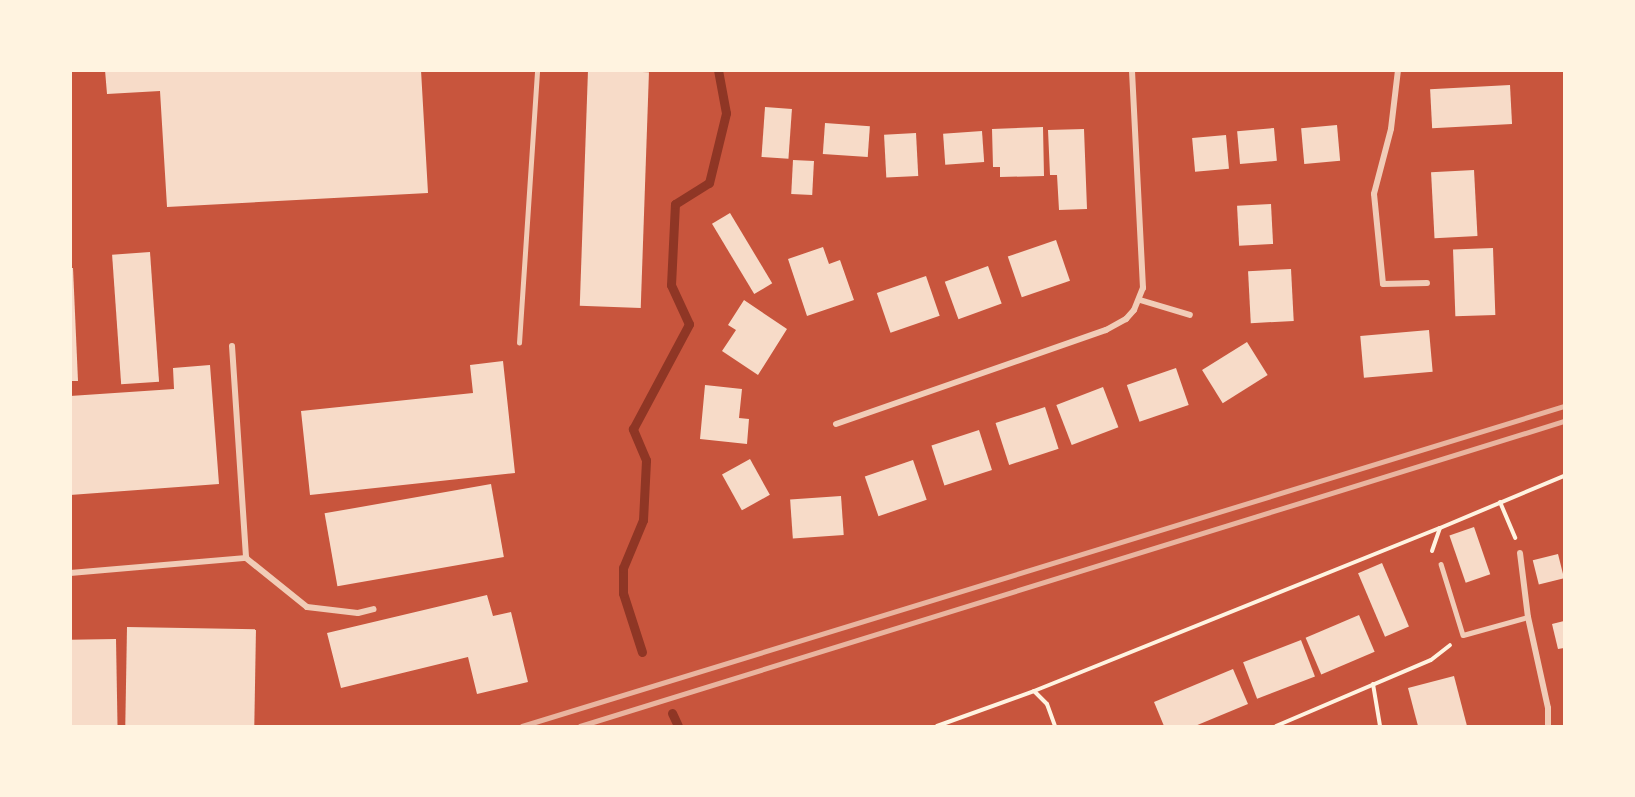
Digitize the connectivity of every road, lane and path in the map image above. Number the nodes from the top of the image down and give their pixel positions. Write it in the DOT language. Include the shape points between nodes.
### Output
graph roads {
  1 [pos="537,70"];
  2 [pos="1132,70"];
  3 [pos="1398,70"];
  4 [pos="1427,283"];
  5 [pos="1140,300"];
  6 [pos="1190,315"];
  7 [pos="519,343"];
  8 [pos="232,346"];
  9 [pos="836,424"];
  10 [pos="1564,476"];
  11 [pos="1500,502"];
  12 [pos="1440,528"];
  13 [pos="1520,553"];
  14 [pos="246,558"];
  15 [pos="1441,564"];
  16 [pos="70,573"];
  17 [pos="374,609"];
  18 [pos="1528,617"];
  19 [pos="1463,635"];
  20 [pos="1373,684"];
  21 [pos="1034,691"];
  22 [pos="937,726"];
  23 [pos="1055,726"];
  24 [pos="1276,726"];
  25 [pos="1380,726"];
  26 [pos="1548,726"];
  1 -- 7 [label="lane"];
  2 -- 5 [label="street" via="1143,277"];
  3 -- 4 [label="street" via="1391,129 1374,194 1383,284"];
  5 -- 6 [label="street"];
  5 -- 9 [label="street" via="1126,319 1106,330"];
  8 -- 14 [label="street"];
  10 -- 11 [label="path"];
  11 -- 12 [label="path"];
  11 -- 13 [label="path"];
  12 -- 15 [label="path" via="1431,549"];
  12 -- 21 [label="path"];
  13 -- 18 [label="street"];
  14 -- 16 [label="street"];
  14 -- 17 [label="street" via="307,607 358,613"];
  15 -- 19 [label="lane"];
  18 -- 19 [label="lane"];
  18 -- 26 [label="street" via="1548,708"];
  19 -- 20 [label="path" via="1431,660"];
  20 -- 24 [label="path"];
  20 -- 25 [label="path"];
  21 -- 22 [label="path"];
  21 -- 23 [label="path" via="1047,704"];
}
